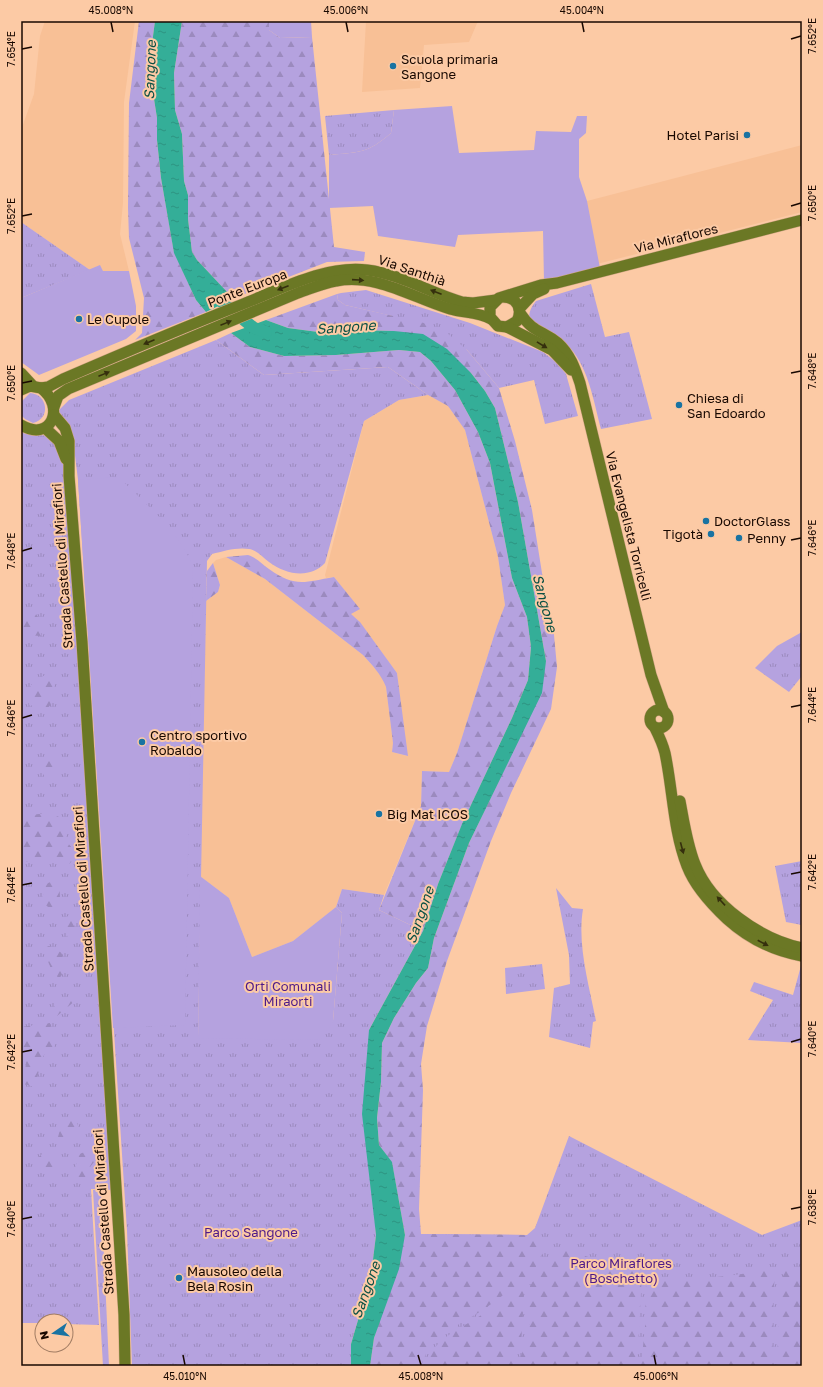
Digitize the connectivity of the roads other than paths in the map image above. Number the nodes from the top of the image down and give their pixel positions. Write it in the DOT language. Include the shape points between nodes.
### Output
graph roads {
  1 [pos="802,220"];
  2 [pos="321,280"];
  3 [pos="558,283"];
  4 [pos="500,298"];
  5 [pos="520,311"];
  6 [pos="491,319"];
  7 [pos="507,327"];
  8 [pos="21,373"];
  9 [pos="580,383"];
  10 [pos="37,387"];
  11 [pos="21,390"];
  12 [pos="54,411"];
  13 [pos="21,425"];
  14 [pos="45,428"];
  15 [pos="69,476"];
  16 [pos="651,675"];
  17 [pos="664,712"];
  18 [pos="652,713"];
  19 [pos="659,728"];
  20 [pos="802,948"];
  21 [pos="802,956"];
  22 [pos="125,1366"];
  1 -- 3 [label="street, Via Miraflores"];
  4 -- 2 [label="street, Via Santhià, one-way" via="473,303 462,302 392,275 367,270 345,269"];
  2 -- 6 [label="street, Via Santhià, one-way" via="348,279 380,283 450,309 484,315"];
  2 -- 10 [label="street, Ponte Europa, one-way" via="185,327 48,387"];
  12 -- 2 [label="street, Ponte Europa, one-way" via="58,396 68,389"];
  3 -- 4 [label="street, Via Miraflores" via="541,285"];
  3 -- 5 [label="street, Via Miraflores" via="533,294"];
  4 -- 5 [label="street" via="515,301"];
  4 -- 6 [label="street" via="490,307"];
  5 -- 7 [label="street" via="517,321"];
  5 -- 9 [label="street, Via Evangelista Torricelli" via="527,324 557,343 572,360"];
  6 -- 7 [label="street" via="498,326"];
  7 -- 9 [label="street, Via Evangelista Torricelli, one-way" via="552,350"];
  8 -- 10 [label="street"];
  9 -- 16 [label="street, Via Evangelista Torricelli"];
  10 -- 11 [label="street, Ponte Europa"];
  10 -- 12 [label="street, Strada Castello di Mirafiori" via="52,400"];
  12 -- 14 [label="street, Ponte Europa" via="49,425"];
  12 -- 15 [label="street, Strada Castello di Mirafiori" via="65,428 69,441"];
  13 -- 14 [label="street" via="32,430"];
  14 -- 15 [label="street" via="59,441 65,453"];
  15 -- 22 [label="street, Strada Castello di Mirafiori" via="124,1315"];
  16 -- 17 [label="street, Via Evangelista Torricelli"];
  16 -- 18 [label="street, Via Evangelista Torricelli"];
  17 -- 18 [label="street" via="658,710"];
  17 -- 19 [label="street" via="668,719 666,725"];
  18 -- 19 [label="street" via="650,721"];
  20 -- 19 [label="street, one-way" via="772,937 738,918 704,881 695,864 669,749"];
  19 -- 21 [label="street, one-way" via="679,838 687,867 697,887 715,908 744,931 766,945"];
}
